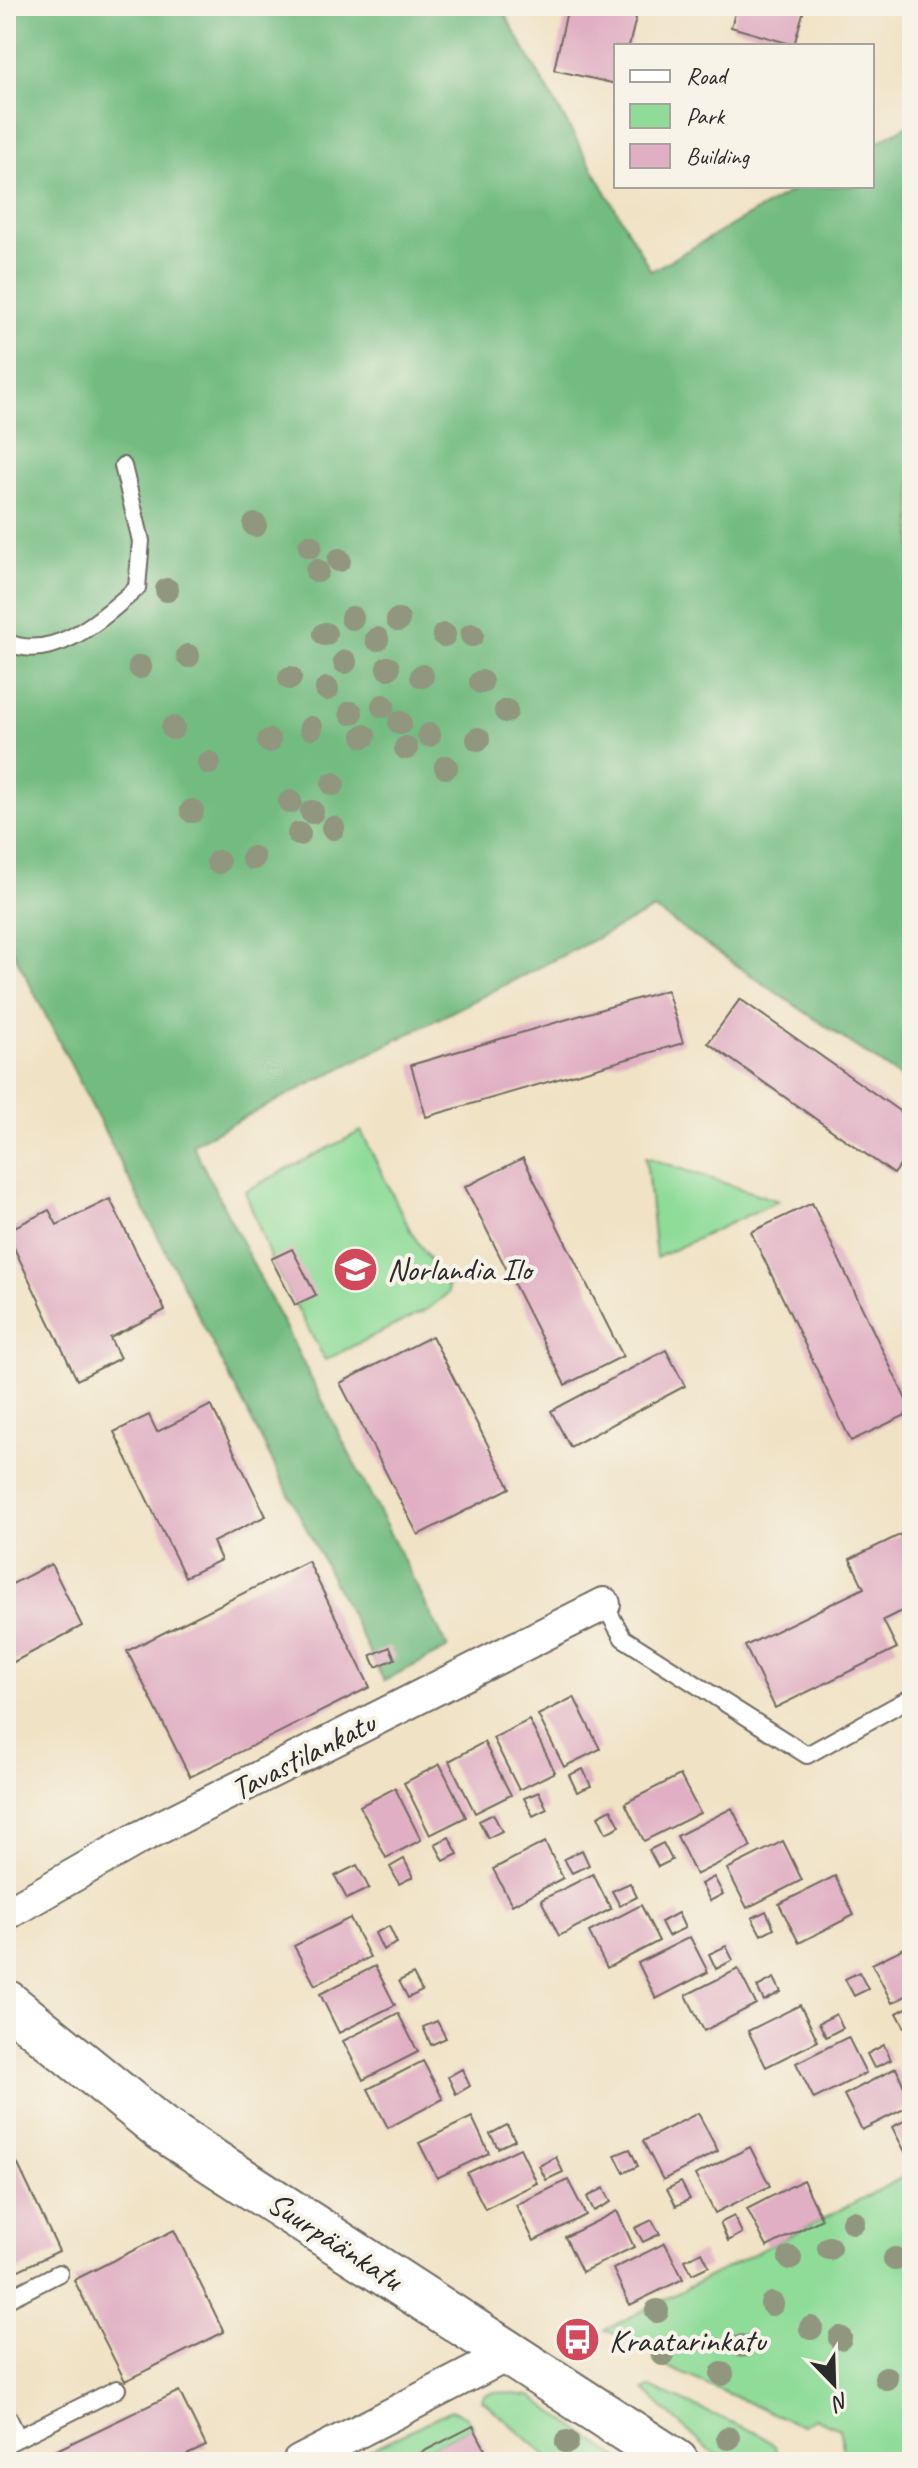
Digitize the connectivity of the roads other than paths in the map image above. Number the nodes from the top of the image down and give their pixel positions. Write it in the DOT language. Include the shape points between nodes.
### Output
graph roads {
  1 [pos="123,466"];
  2 [pos="6,642"];
  3 [pos="604,1604"];
  4 [pos="912,1697"];
  5 [pos="6,1914"];
  6 [pos="6,2002"];
  7 [pos="59,2273"];
  8 [pos="6,2300"];
  9 [pos="509,2354"];
  10 [pos="117,2389"];
  11 [pos="6,2413"];
  12 [pos="12,2441"];
  13 [pos="299,2462"];
  14 [pos="676,2462"];
  1 -- 2 [label="lane" via="141,541 137,588 92,626 53,645 18,648"];
  3 -- 4 [label="lane" via="623,1638 807,1755"];
  3 -- 5 [label="street, Tavastilankatu" via="137,1839"];
  6 -- 9 [label="street, Suurpäänkatu" via="161,2128"];
  7 -- 8 [label="lane"];
  9 -- 13 [label="street"];
  9 -- 14 [label="street, Suurpäänkatu"];
  10 -- 12 [label="lane"];
  11 -- 12 [label="lane"];
}
